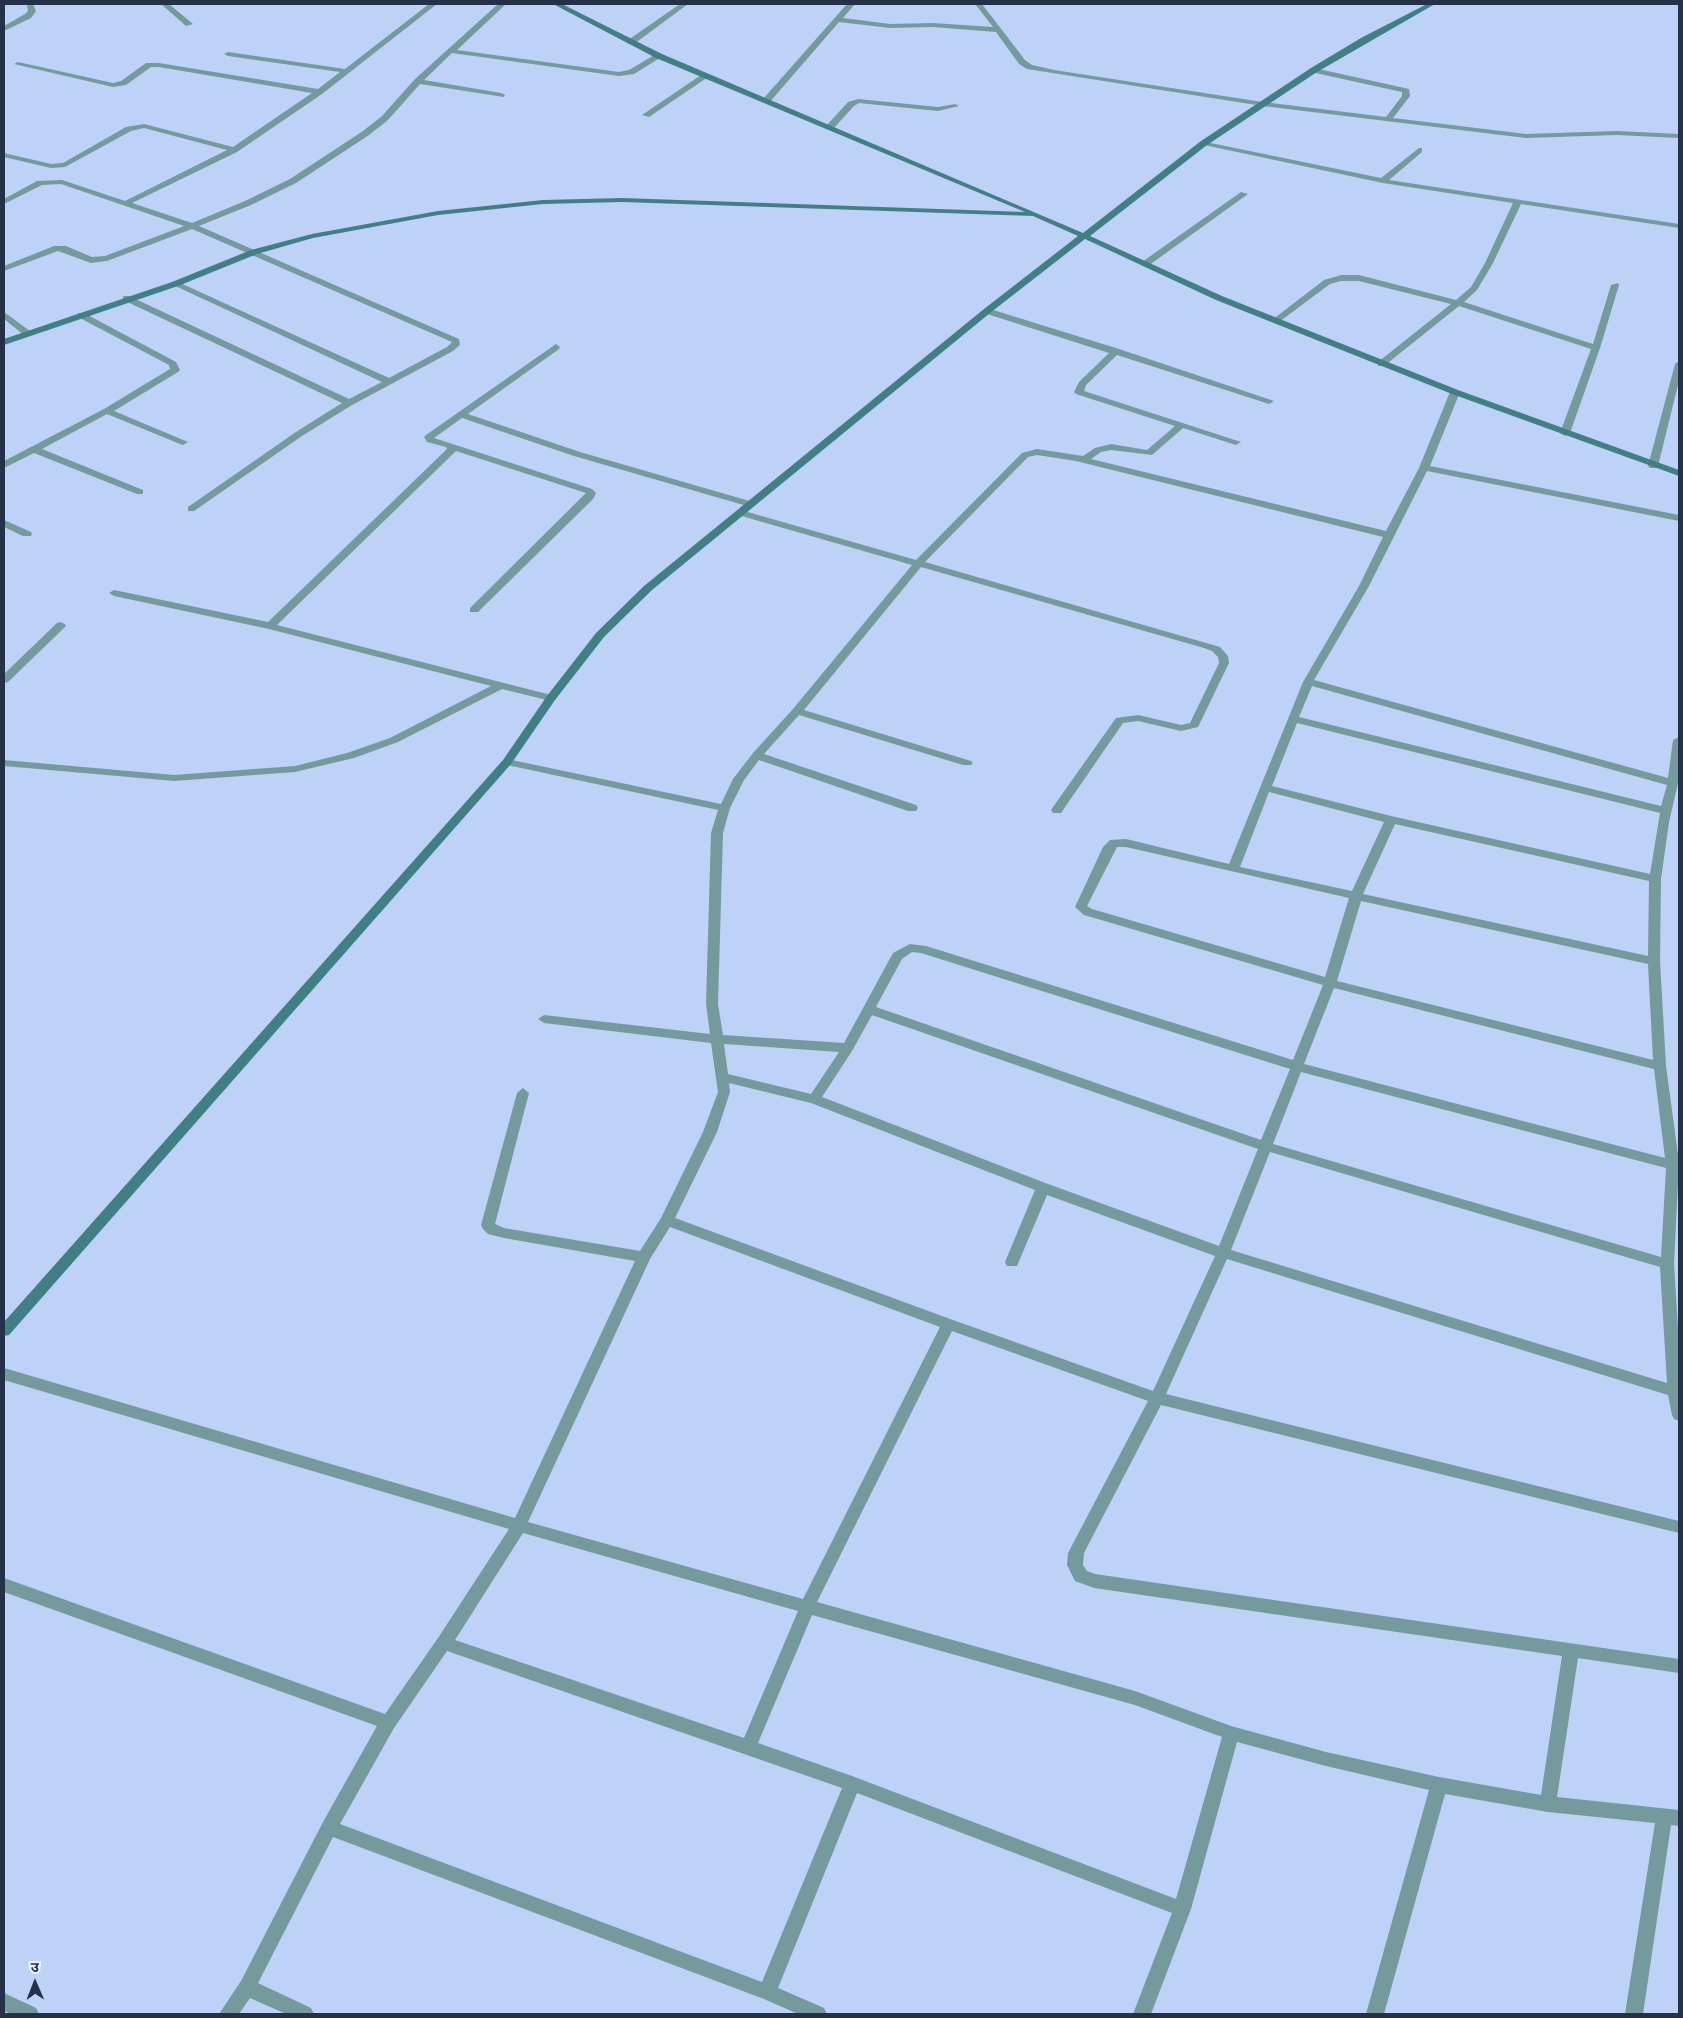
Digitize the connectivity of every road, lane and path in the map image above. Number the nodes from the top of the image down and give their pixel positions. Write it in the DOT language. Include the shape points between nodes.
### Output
graph roads {
  1 [pos="30,4"];
  2 [pos="164,4"];
  3 [pos="433,4"];
  4 [pos="502,4"];
  5 [pos="557,4"];
  6 [pos="684,4"];
  7 [pos="851,4"];
  8 [pos="978,4"];
  9 [pos="1432,4"];
  10 [pos="836,20"];
  11 [pos="189,24"];
  12 [pos="4,29"];
  13 [pos="1000,30"];
  14 [pos="631,42"];
  15 [pos="451,51"];
  16 [pos="228,54"];
  17 [pos="660,56"];
  18 [pos="18,64"];
  19 [pos="1314,70"];
  20 [pos="346,71"];
  21 [pos="707,75"];
  22 [pos="418,81"];
  23 [pos="319,92"];
  24 [pos="501,95"];
  25 [pos="766,101"];
  26 [pos="1263,104"];
  27 [pos="955,106"];
  28 [pos="646,115"];
  29 [pos="1388,119"];
  30 [pos="830,128"];
  31 [pos="1679,136"];
  32 [pos="1204,143"];
  33 [pos="234,150"];
  34 [pos="1419,150"];
  35 [pos="4,155"];
  36 [pos="1384,182"];
  37 [pos="1244,194"];
  38 [pos="4,202"];
  39 [pos="1518,202"];
  40 [pos="126,203"];
  41 [pos="1038,215"];
  42 [pos="192,226"];
  43 [pos="1679,226"];
  44 [pos="1083,236"];
  45 [pos="254,252"];
  46 [pos="1145,264"];
  47 [pos="4,269"];
  48 [pos="174,284"];
  49 [pos="1615,285"];
  50 [pos="126,298"];
  51 [pos="1458,303"];
  52 [pos="987,310"];
  53 [pos="4,315"];
  54 [pos="80,315"];
  55 [pos="1276,320"];
  56 [pos="28,333"];
  57 [pos="4,342"];
  58 [pos="556,347"];
  59 [pos="1596,348"];
  60 [pos="1116,352"];
  61 [pos="1381,364"];
  62 [pos="1679,364"];
  63 [pos="388,381"];
  64 [pos="1454,392"];
  65 [pos="1269,401"];
  66 [pos="349,403"];
  67 [pos="107,411"];
  68 [pos="462,415"];
  69 [pos="1181,425"];
  70 [pos="1565,433"];
  71 [pos="183,442"];
  72 [pos="1236,442"];
  73 [pos="453,447"];
  74 [pos="33,449"];
  75 [pos="1080,460"];
  76 [pos="4,465"];
  77 [pos="1653,466"];
  78 [pos="1424,468"];
  79 [pos="1679,473"];
  80 [pos="140,492"];
  81 [pos="750,504"];
  82 [pos="191,509"];
  83 [pos="741,513"];
  84 [pos="1679,518"];
  85 [pos="4,523"];
  86 [pos="27,534"];
  87 [pos="1389,535"];
  88 [pos="918,564"];
  89 [pos="114,593"];
  90 [pos="474,610"];
  91 [pos="61,625"];
  92 [pos="270,626"];
  93 [pos="4,680"];
  94 [pos="1308,682"];
  95 [pos="499,686"];
  96 [pos="551,698"];
  97 [pos="796,711"];
  98 [pos="1294,719"];
  99 [pos="1679,740"];
  100 [pos="757,754"];
  101 [pos="507,762"];
  102 [pos="4,763"];
  103 [pos="967,764"];
  104 [pos="1678,765"];
  105 [pos="1673,783"];
  106 [pos="1267,788"];
  107 [pos="1672,804"];
  108 [pos="724,808"];
  109 [pos="912,808"];
  110 [pos="1058,810"];
  111 [pos="1391,820"];
  112 [pos="1233,869"];
  113 [pos="1655,879"];
  114 [pos="1356,896"];
  115 [pos="1654,961"];
  116 [pos="1330,983"];
  117 [pos="868,1009"];
  118 [pos="544,1019"];
  119 [pos="717,1039"];
  120 [pos="848,1048"];
  121 [pos="1296,1066"];
  122 [pos="1660,1066"];
  123 [pos="723,1077"];
  124 [pos="523,1093"];
  125 [pos="814,1099"];
  126 [pos="1264,1146"];
  127 [pos="1673,1165"];
  128 [pos="1043,1188"];
  129 [pos="667,1220"];
  130 [pos="1223,1253"];
  131 [pos="644,1257"];
  132 [pos="1012,1262"];
  133 [pos="1667,1264"];
  134 [pos="948,1324"];
  135 [pos="4,1331"];
  136 [pos="4,1374"];
  137 [pos="1676,1391"];
  138 [pos="1157,1398"];
  139 [pos="1679,1415"];
  140 [pos="519,1526"];
  141 [pos="1679,1527"];
  142 [pos="4,1585"];
  143 [pos="807,1607"];
  144 [pos="444,1643"];
  145 [pos="1570,1652"];
  146 [pos="1679,1666"];
  147 [pos="388,1723"];
  148 [pos="1232,1733"];
  149 [pos="748,1747"];
  150 [pos="852,1784"];
  151 [pos="1439,1785"];
  152 [pos="1548,1804"];
  153 [pos="1672,1818"];
  154 [pos="329,1828"];
  155 [pos="1182,1909"];
  156 [pos="247,1987"];
  157 [pos="767,1992"];
  158 [pos="4,2002"];
  159 [pos="30,2014"];
  160 [pos="228,2014"];
  161 [pos="305,2014"];
  162 [pos="818,2014"];
  163 [pos="1142,2014"];
  164 [pos="1375,2014"];
  165 [pos="1634,2014"];
  1 -- 12 [label="street" via="32,11 28,16"];
  2 -- 11 [label="street"];
  3 -- 20 [label="street"];
  4 -- 15 [label="street"];
  5 -- 14 [label="street"];
  6 -- 14 [label="street"];
  7 -- 10 [label="street"];
  8 -- 13 [label="street"];
  9 -- 19 [label="street"];
  10 -- 13 [label="street" via="890,26 933,25"];
  10 -- 25 [label="street"];
  13 -- 26 [label="street" via="1022,62 1030,67"];
  14 -- 17 [label="street"];
  15 -- 17 [label="street" via="619,74 631,72"];
  15 -- 22 [label="street"];
  16 -- 20 [label="street"];
  17 -- 21 [label="street"];
  18 -- 23 [label="street" via="113,84 123,82 149,65 159,65"];
  19 -- 26 [label="street"];
  19 -- 29 [label="street" via="1406,91 1406,96"];
  20 -- 23 [label="street"];
  21 -- 25 [label="street"];
  21 -- 28 [label="street"];
  22 -- 24 [label="street"];
  22 -- 42 [label="street" via="385,118 293,181"];
  23 -- 33 [label="street"];
  25 -- 30 [label="street"];
  26 -- 29 [label="street"];
  26 -- 32 [label="street"];
  27 -- 30 [label="street" via="938,109 858,101 851,104"];
  29 -- 31 [label="street" via="1526,136 1617,133"];
  30 -- 41 [label="street"];
  32 -- 36 [label="street"];
  32 -- 44 [label="street"];
  33 -- 35 [label="street" via="144,126 129,129 65,165 51,166"];
  33 -- 40 [label="street"];
  34 -- 36 [label="street"];
  36 -- 39 [label="street"];
  37 -- 46 [label="street"];
  38 -- 40 [label="street" via="53,181"];
  39 -- 43 [label="street"];
  39 -- 51 [label="street" via="1489,263 1474,288"];
  40 -- 42 [label="street"];
  41 -- 44 [label="street"];
  41 -- 45 [label="street" via="622,200 543,202 372,223"];
  42 -- 45 [label="street"];
  42 -- 47 [label="street" via="99,260 85,259 67,249 57,248"];
  44 -- 46 [label="street"];
  44 -- 52 [label="street"];
  45 -- 48 [label="street"];
  45 -- 63 [label="street" via="456,341 450,349"];
  46 -- 55 [label="street"];
  48 -- 50 [label="street"];
  48 -- 63 [label="street"];
  49 -- 59 [label="street"];
  50 -- 54 [label="street"];
  50 -- 66 [label="street"];
  51 -- 55 [label="street" via="1382,282 1341,278 1327,282"];
  51 -- 59 [label="street"];
  51 -- 61 [label="street"];
  52 -- 60 [label="street"];
  52 -- 81 [label="street"];
  53 -- 56 [label="street"];
  54 -- 56 [label="street"];
  54 -- 67 [label="street" via="175,367 172,373"];
  55 -- 61 [label="street"];
  56 -- 57 [label="street"];
  58 -- 68 [label="street"];
  59 -- 70 [label="street"];
  60 -- 65 [label="street"];
  60 -- 69 [label="street" via="1082,384 1079,392"];
  61 -- 64 [label="street"];
  62 -- 77 [label="street"];
  63 -- 66 [label="street"];
  64 -- 70 [label="street"];
  64 -- 78 [label="street"];
  66 -- 82 [label="street"];
  67 -- 71 [label="street"];
  67 -- 74 [label="street"];
  68 -- 73 [label="street" via="428,439"];
  68 -- 81 [label="street" via="577,454"];
  69 -- 72 [label="street"];
  69 -- 75 [label="street" via="1148,453 1106,448"];
  70 -- 77 [label="street"];
  73 -- 90 [label="street" via="591,493"];
  73 -- 92 [label="street"];
  74 -- 76 [label="street"];
  74 -- 80 [label="street"];
  75 -- 87 [label="street"];
  75 -- 88 [label="street" via="1037,452 1025,455"];
  77 -- 79 [label="street"];
  78 -- 84 [label="street"];
  78 -- 87 [label="street"];
  81 -- 83 [label="street"];
  83 -- 88 [label="street"];
  83 -- 96 [label="street" via="648,588 600,635"];
  85 -- 86 [label="street"];
  87 -- 94 [label="street" via="1364,586"];
  88 -- 97 [label="street"];
  88 -- 110 [label="street" via="1208,646 1223,656 1224,663 1194,725 1182,728 1138,718 1120,720"];
  89 -- 92 [label="street"];
  91 -- 93 [label="street"];
  92 -- 95 [label="street"];
  94 -- 98 [label="street"];
  94 -- 105 [label="street"];
  95 -- 96 [label="street"];
  95 -- 102 [label="street" via="394,740 350,756 295,769 174,778"];
  96 -- 101 [label="street"];
  97 -- 100 [label="street"];
  97 -- 103 [label="street"];
  98 -- 106 [label="street"];
  98 -- 107 [label="street"];
  99 -- 104 [label="street"];
  100 -- 108 [label="street"];
  100 -- 109 [label="street"];
  101 -- 108 [label="street"];
  101 -- 135 [label="street"];
  104 -- 105 [label="street"];
  105 -- 107 [label="street"];
  106 -- 111 [label="street"];
  106 -- 112 [label="street"];
  107 -- 113 [label="street" via="1663,822"];
  108 -- 119 [label="street" via="716,833 714,875 712,1004"];
  111 -- 113 [label="street"];
  111 -- 114 [label="street"];
  112 -- 114 [label="street"];
  112 -- 116 [label="street" via="1126,843 1114,844 1109,847 1081,906 1088,912"];
  113 -- 115 [label="street"];
  114 -- 115 [label="street"];
  114 -- 116 [label="street"];
  115 -- 122 [label="street"];
  116 -- 121 [label="street"];
  116 -- 122 [label="street"];
  117 -- 120 [label="street"];
  117 -- 121 [label="street" via="897,956 910,948 922,949"];
  117 -- 126 [label="street"];
  118 -- 119 [label="street"];
  119 -- 120 [label="street"];
  119 -- 123 [label="street"];
  120 -- 125 [label="street"];
  121 -- 126 [label="street"];
  121 -- 127 [label="street"];
  122 -- 127 [label="street"];
  123 -- 125 [label="street"];
  123 -- 129 [label="street" via="721,1105"];
  124 -- 131 [label="street" via="488,1225 504,1233"];
  125 -- 128 [label="street"];
  126 -- 130 [label="street"];
  126 -- 133 [label="street"];
  127 -- 133 [label="street"];
  128 -- 130 [label="street"];
  128 -- 132 [label="street"];
  129 -- 131 [label="street"];
  129 -- 134 [label="street"];
  130 -- 137 [label="street"];
  130 -- 138 [label="street"];
  131 -- 140 [label="street"];
  133 -- 137 [label="street"];
  134 -- 138 [label="street"];
  134 -- 143 [label="street"];
  136 -- 140 [label="street"];
  137 -- 139 [label="street"];
  138 -- 141 [label="street"];
  138 -- 145 [label="street" via="1076,1553 1074,1565 1081,1576"];
  140 -- 143 [label="street"];
  140 -- 144 [label="street"];
  142 -- 147 [label="street"];
  143 -- 148 [label="street" via="1135,1698"];
  143 -- 149 [label="street"];
  144 -- 147 [label="street"];
  144 -- 149 [label="street"];
  145 -- 146 [label="street"];
  145 -- 152 [label="street"];
  147 -- 154 [label="street"];
  148 -- 151 [label="street"];
  148 -- 155 [label="street"];
  149 -- 150 [label="street"];
  150 -- 155 [label="street"];
  150 -- 157 [label="street"];
  151 -- 152 [label="street"];
  151 -- 164 [label="street"];
  152 -- 153 [label="street"];
  153 -- 165 [label="street"];
  154 -- 156 [label="street"];
  154 -- 157 [label="street"];
  155 -- 163 [label="street"];
  156 -- 160 [label="street"];
  156 -- 161 [label="street"];
  157 -- 162 [label="street"];
  158 -- 159 [label="street"];
}
